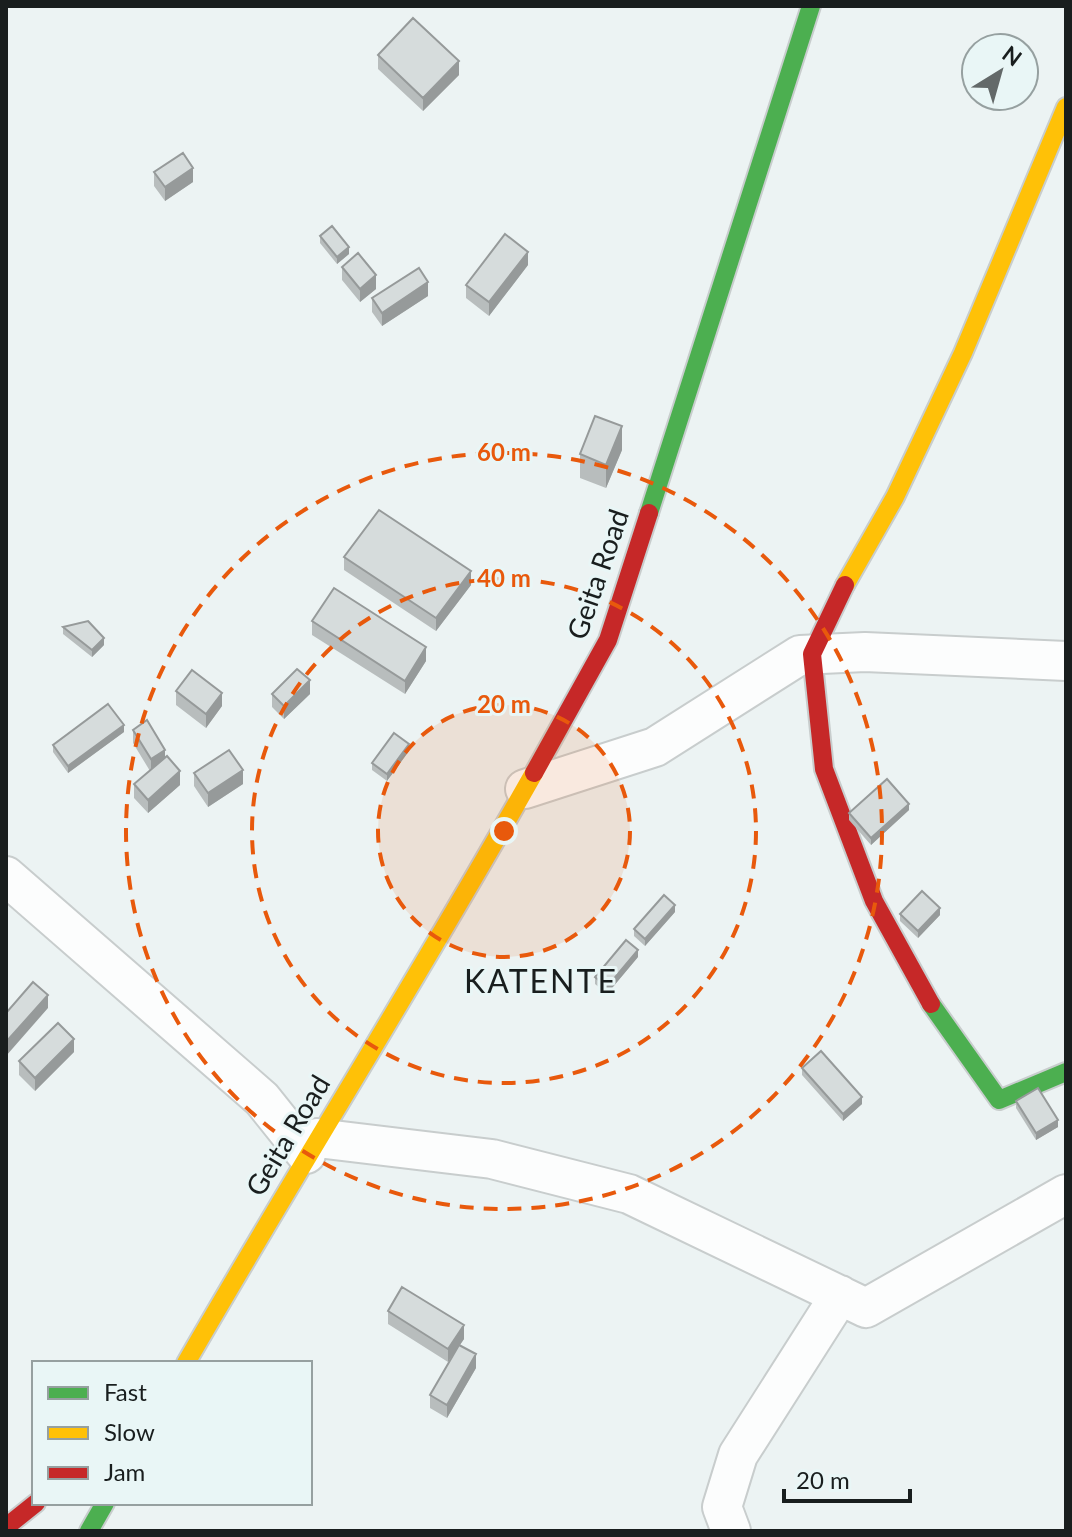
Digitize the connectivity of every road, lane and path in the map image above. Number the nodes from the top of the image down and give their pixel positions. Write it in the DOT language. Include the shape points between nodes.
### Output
graph roads {
  1 [pos="811,6"];
  2 [pos="1066,107"];
  3 [pos="812,654"];
  4 [pos="1066,661"];
  5 [pos="525,789"];
  6 [pos="6,876"];
  7 [pos="1066,1072"];
  8 [pos="312,1146"];
  9 [pos="1066,1194"];
  10 [pos="840,1295"];
  11 [pos="187,1361"];
  12 [pos="34,1505"];
  13 [pos="104,1505"];
  14 [pos="6,1527"];
  15 [pos="89,1531"];
  16 [pos="731,1531"];
  1 -- 5 [label="main road, Geita Road" via="608,640"];
  2 -- 3 [label="main road" via="963,353"];
  3 -- 4 [label="street"];
  3 -- 5 [label="street" via="800,655 655,747"];
  3 -- 7 [label="main road" via="824,769 874,901 917,984 999,1100"];
  5 -- 8 [label="main road, Geita Road" via="438,944"];
  6 -- 8 [label="street"];
  8 -- 10 [label="street" via="492,1159 629,1194"];
  8 -- 11 [label="main road, Geita Road"];
  9 -- 10 [label="street" via="866,1308"];
  10 -- 16 [label="street" via="738,1455 722,1507"];
  12 -- 14 [label="main road"];
  13 -- 15 [label="main road"];
}
